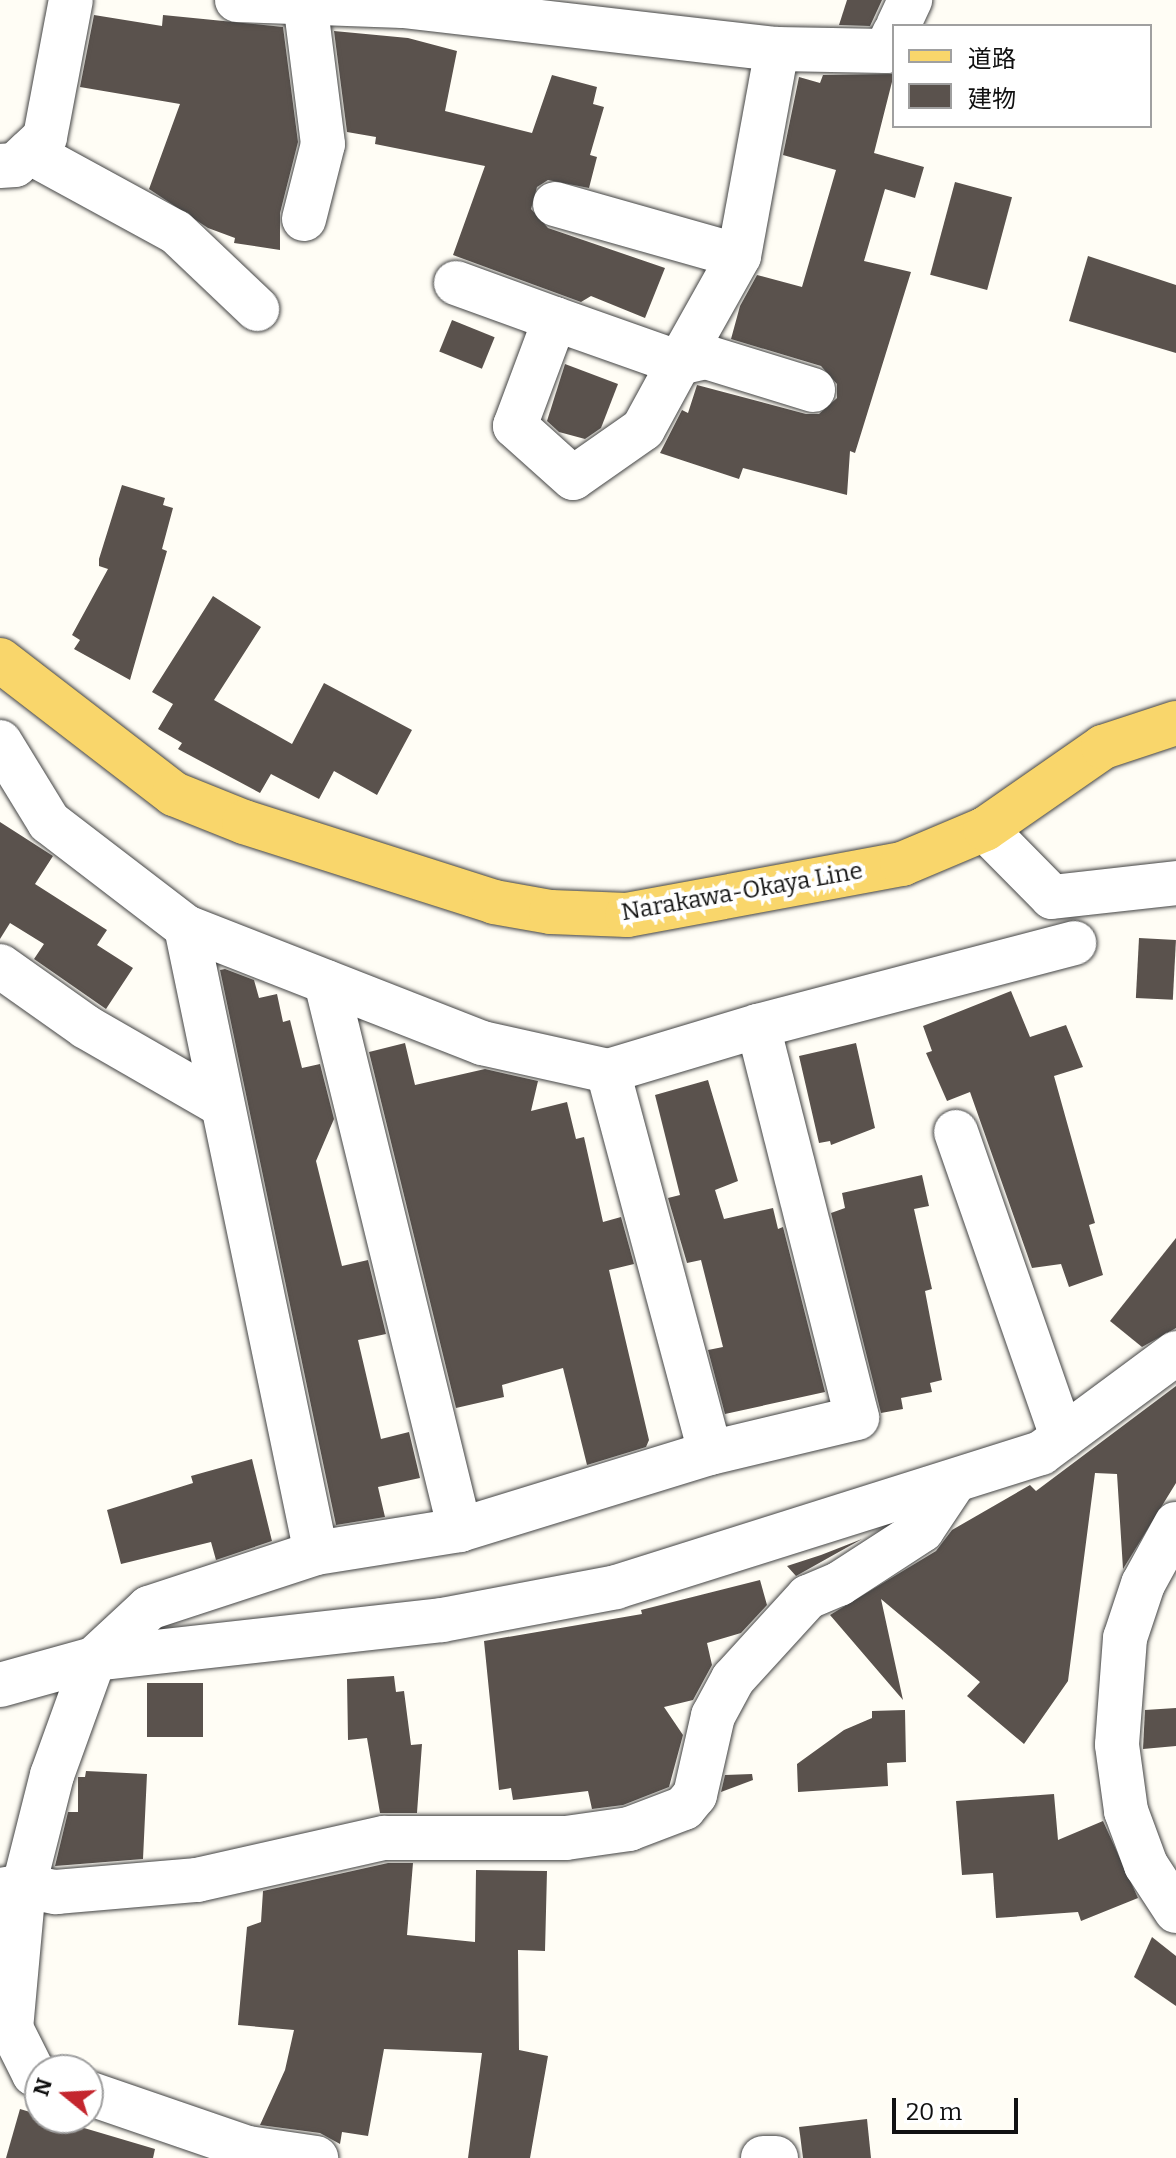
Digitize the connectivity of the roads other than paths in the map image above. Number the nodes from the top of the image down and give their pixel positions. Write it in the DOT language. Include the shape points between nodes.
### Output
graph roads {
  1 [pos="71,0"];
  2 [pos="237,0"];
  3 [pos="910,0"];
  4 [pos="305,2"];
  5 [pos="899,24"];
  6 [pos="892,38"];
  7 [pos="777,49"];
  8 [pos="15,159"];
  9 [pos="555,204"];
  10 [pos="304,219"];
  11 [pos="739,256"];
  12 [pos="456,283"];
  13 [pos="257,309"];
  14 [pos="555,319"];
  15 [pos="679,363"];
  16 [pos="813,390"];
  17 [pos="0,660"];
  18 [pos="1176,723"];
  19 [pos="0,742"];
  20 [pos="985,829"];
  21 [pos="1176,883"];
  22 [pos="186,927"];
  23 [pos="1074,943"];
  24 [pos="0,966"];
  25 [pos="326,982"];
  26 [pos="758,1026"];
  27 [pos="608,1071"];
  28 [pos="220,1104"];
  29 [pos="956,1132"];
  30 [pos="1176,1353"];
  31 [pos="1062,1437"];
  32 [pos="710,1453"];
  33 [pos="954,1482"];
  34 [pos="1176,1524"];
  35 [pos="460,1530"];
  36 [pos="316,1553"];
  37 [pos="94,1659"];
  38 [pos="0,1685"];
  39 [pos="12,1888"];
  40 [pos="1176,1911"];
  41 [pos="5,2048"];
  42 [pos="24,2065"];
  43 [pos="104,2098"];
  44 [pos="316,2158"];
  45 [pos="763,2158"];
  46 [pos="776,2158"];
  1 -- 8 [label="street" via="45,137"];
  2 -- 4 [label="street"];
  3 -- 5 [label="street"];
  4 -- 7 [label="street" via="403,6"];
  4 -- 10 [label="street" via="323,144"];
  6 -- 7 [label="street" via="886,51"];
  7 -- 11 [label="street"];
  8 -- 13 [label="street" via="176,232"];
  9 -- 11 [label="street"];
  11 -- 15 [label="street"];
  12 -- 14 [label="street"];
  14 -- 15 [label="street"];
  14 -- 15 [label="street" via="515,426 573,478 643,429"];
  15 -- 16 [label="street" via="706,357"];
  17 -- 20 [label="main road, Narakawa-Okaya Line" via="174,794 244,822 494,902 551,912 627,915 902,864"];
  18 -- 20 [label="main road, Narakawa-Okaya Line" via="1103,747"];
  19 -- 22 [label="street" via="49,822"];
  20 -- 21 [label="street" via="1052,897"];
  22 -- 25 [label="street"];
  22 -- 28 [label="street"];
  23 -- 26 [label="street"];
  24 -- 28 [label="street" via="86,1027"];
  25 -- 27 [label="street" via="482,1043"];
  25 -- 35 [label="street"];
  26 -- 27 [label="street"];
  26 -- 32 [label="street" via="857,1418"];
  27 -- 32 [label="street"];
  28 -- 36 [label="street"];
  29 -- 31 [label="street"];
  30 -- 31 [label="street"];
  31 -- 33 [label="street" via="1041,1453"];
  32 -- 35 [label="street"];
  33 -- 37 [label="street" via="616,1587 442,1620"];
  33 -- 39 [label="street" via="922,1530 839,1584 808,1597 733,1679 713,1716 695,1795 684,1808 629,1829 566,1838 384,1838 197,1880 56,1892"];
  34 -- 40 [label="street" via="1143,1584 1125,1638 1117,1745 1126,1811 1146,1865"];
  35 -- 36 [label="street"];
  36 -- 37 [label="street" via="149,1608"];
  37 -- 38 [label="street"];
  37 -- 39 [label="street"];
  39 -- 41 [label="street"];
  41 -- 42 [label="street"];
  43 -- 44 [label="street" via="248,2148"];
  45 -- 46 [label="street"];
}
